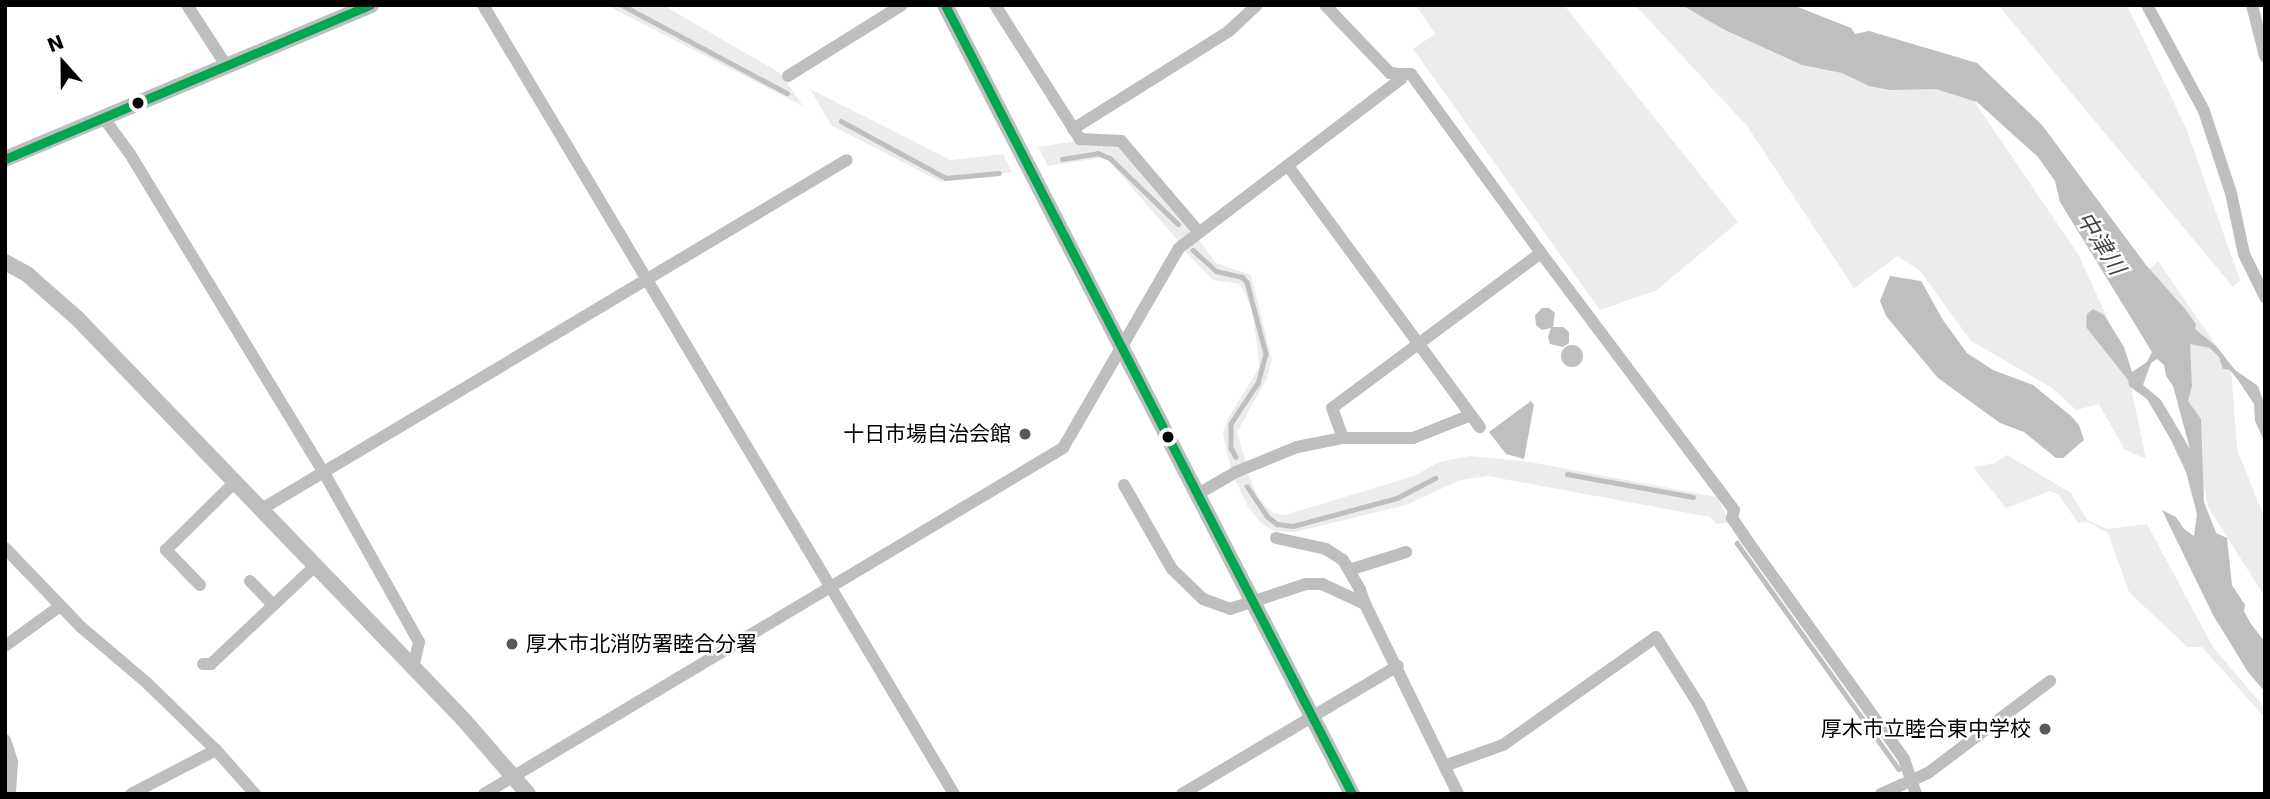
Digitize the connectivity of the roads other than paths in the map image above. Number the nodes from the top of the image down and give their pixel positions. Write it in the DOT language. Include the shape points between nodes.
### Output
graph roads {
  1 [pos="187,5"];
  2 [pos="371,5"];
  3 [pos="483,5"];
  4 [pos="902,5"];
  5 [pos="945,5"];
  6 [pos="995,5"];
  7 [pos="1257,5"];
  8 [pos="1325,5"];
  9 [pos="2147,5"];
  10 [pos="2252,5"];
  11 [pos="2265,56"];
  12 [pos="226,65"];
  13 [pos="1401,74"];
  14 [pos="788,75"];
  15 [pos="103,117"];
  16 [pos="1073,129"];
  17 [pos="5,159"];
  18 [pos="847,160"];
  19 [pos="1287,166"];
  20 [pos="1198,231"];
  21 [pos="1541,253"];
  22 [pos="5,262"];
  23 [pos="646,281"];
  24 [pos="2265,297"];
  25 [pos="1420,344"];
  26 [pos="1121,345"];
  27 [pos="1471,415"];
  28 [pos="1480,427"];
  29 [pos="1343,438"];
  30 [pos="323,471"];
  31 [pos="234,482"];
  32 [pos="1124,485"];
  33 [pos="1198,494"];
  34 [pos="260,510"];
  35 [pos="1276,538"];
  36 [pos="5,548"];
  37 [pos="1406,552"];
  38 [pos="315,566"];
  39 [pos="1349,569"];
  40 [pos="250,582"];
  41 [pos="200,585"];
  42 [pos="830,588"];
  43 [pos="1255,603"];
  44 [pos="1365,604"];
  45 [pos="60,606"];
  46 [pos="273,606"];
  47 [pos="5,646"];
  48 [pos="203,664"];
  49 [pos="1398,666"];
  50 [pos="412,667"];
  51 [pos="2050,681"];
  52 [pos="1312,716"];
  53 [pos="5,740"];
  54 [pos="216,750"];
  55 [pos="1447,765"];
  56 [pos="513,775"];
  57 [pos="1913,787"];
  58 [pos="10,794"];
  59 [pos="131,794"];
  60 [pos="255,794"];
  61 [pos="484,794"];
  62 [pos="528,794"];
  63 [pos="954,794"];
  64 [pos="1182,794"];
  65 [pos="1352,794"];
  66 [pos="1458,794"];
  67 [pos="1743,794"];
  68 [pos="1881,794"];
  1 -- 12 [label="street"];
  2 -- 12 [label="street"];
  3 -- 23 [label="street"];
  4 -- 14 [label="street"];
  5 -- 26 [label="street"];
  6 -- 16 [label="street"];
  7 -- 16 [label="street" via="1229,31"];
  8 -- 13 [label="street" via="1390,73"];
  9 -- 24 [label="street" via="2204,111 2231,193 2244,254"];
  10 -- 11 [label="street"];
  12 -- 15 [label="street"];
  13 -- 19 [label="street" via="1401,79"];
  13 -- 21 [label="street" via="1411,74"];
  15 -- 17 [label="street"];
  15 -- 30 [label="street"];
  16 -- 20 [label="street" via="1080,139 1121,141"];
  18 -- 23 [label="street"];
  19 -- 20 [label="street"];
  19 -- 25 [label="street"];
  20 -- 26 [label="street" via="1179,248"];
  21 -- 25 [label="street"];
  21 -- 57 [label="street" via="1734,510 1732,518 1746,539 1904,759"];
  22 -- 31 [label="street" via="28,275 77,318"];
  23 -- 30 [label="street"];
  23 -- 42 [label="street"];
  25 -- 27 [label="street"];
  25 -- 29 [label="street" via="1332,408"];
  26 -- 33 [label="street"];
  26 -- 42 [label="street" via="1063,448"];
  27 -- 28 [label="street"];
  27 -- 29 [label="street" via="1413,438"];
  29 -- 33 [label="street" via="1297,447 1236,472"];
  30 -- 34 [label="street"];
  30 -- 50 [label="street" via="419,642"];
  31 -- 34 [label="street"];
  31 -- 41 [label="street" via="166,550"];
  32 -- 43 [label="street" via="1172,569 1203,599 1230,609"];
  33 -- 43 [label="street"];
  34 -- 38 [label="street"];
  35 -- 39 [label="street" via="1326,549"];
  36 -- 45 [label="street"];
  37 -- 39 [label="street"];
  38 -- 46 [label="street"];
  38 -- 50 [label="street"];
  39 -- 44 [label="street"];
  40 -- 46 [label="street"];
  42 -- 56 [label="street"];
  42 -- 63 [label="street"];
  43 -- 44 [label="street" via="1306,584 1322,584"];
  43 -- 52 [label="street"];
  44 -- 49 [label="street"];
  45 -- 47 [label="street"];
  45 -- 54 [label="street"];
  46 -- 48 [label="street" via="211,664"];
  49 -- 52 [label="street"];
  49 -- 55 [label="street"];
  50 -- 56 [label="street"];
  51 -- 57 [label="street"];
  52 -- 64 [label="street"];
  52 -- 65 [label="street"];
  53 -- 58 [label="street" via="12,762"];
  54 -- 59 [label="street"];
  54 -- 60 [label="street"];
  55 -- 66 [label="street"];
  55 -- 67 [label="street" via="1503,745 1656,637 1699,705"];
  56 -- 61 [label="street"];
  56 -- 62 [label="street"];
  57 -- 68 [label="street"];
}
